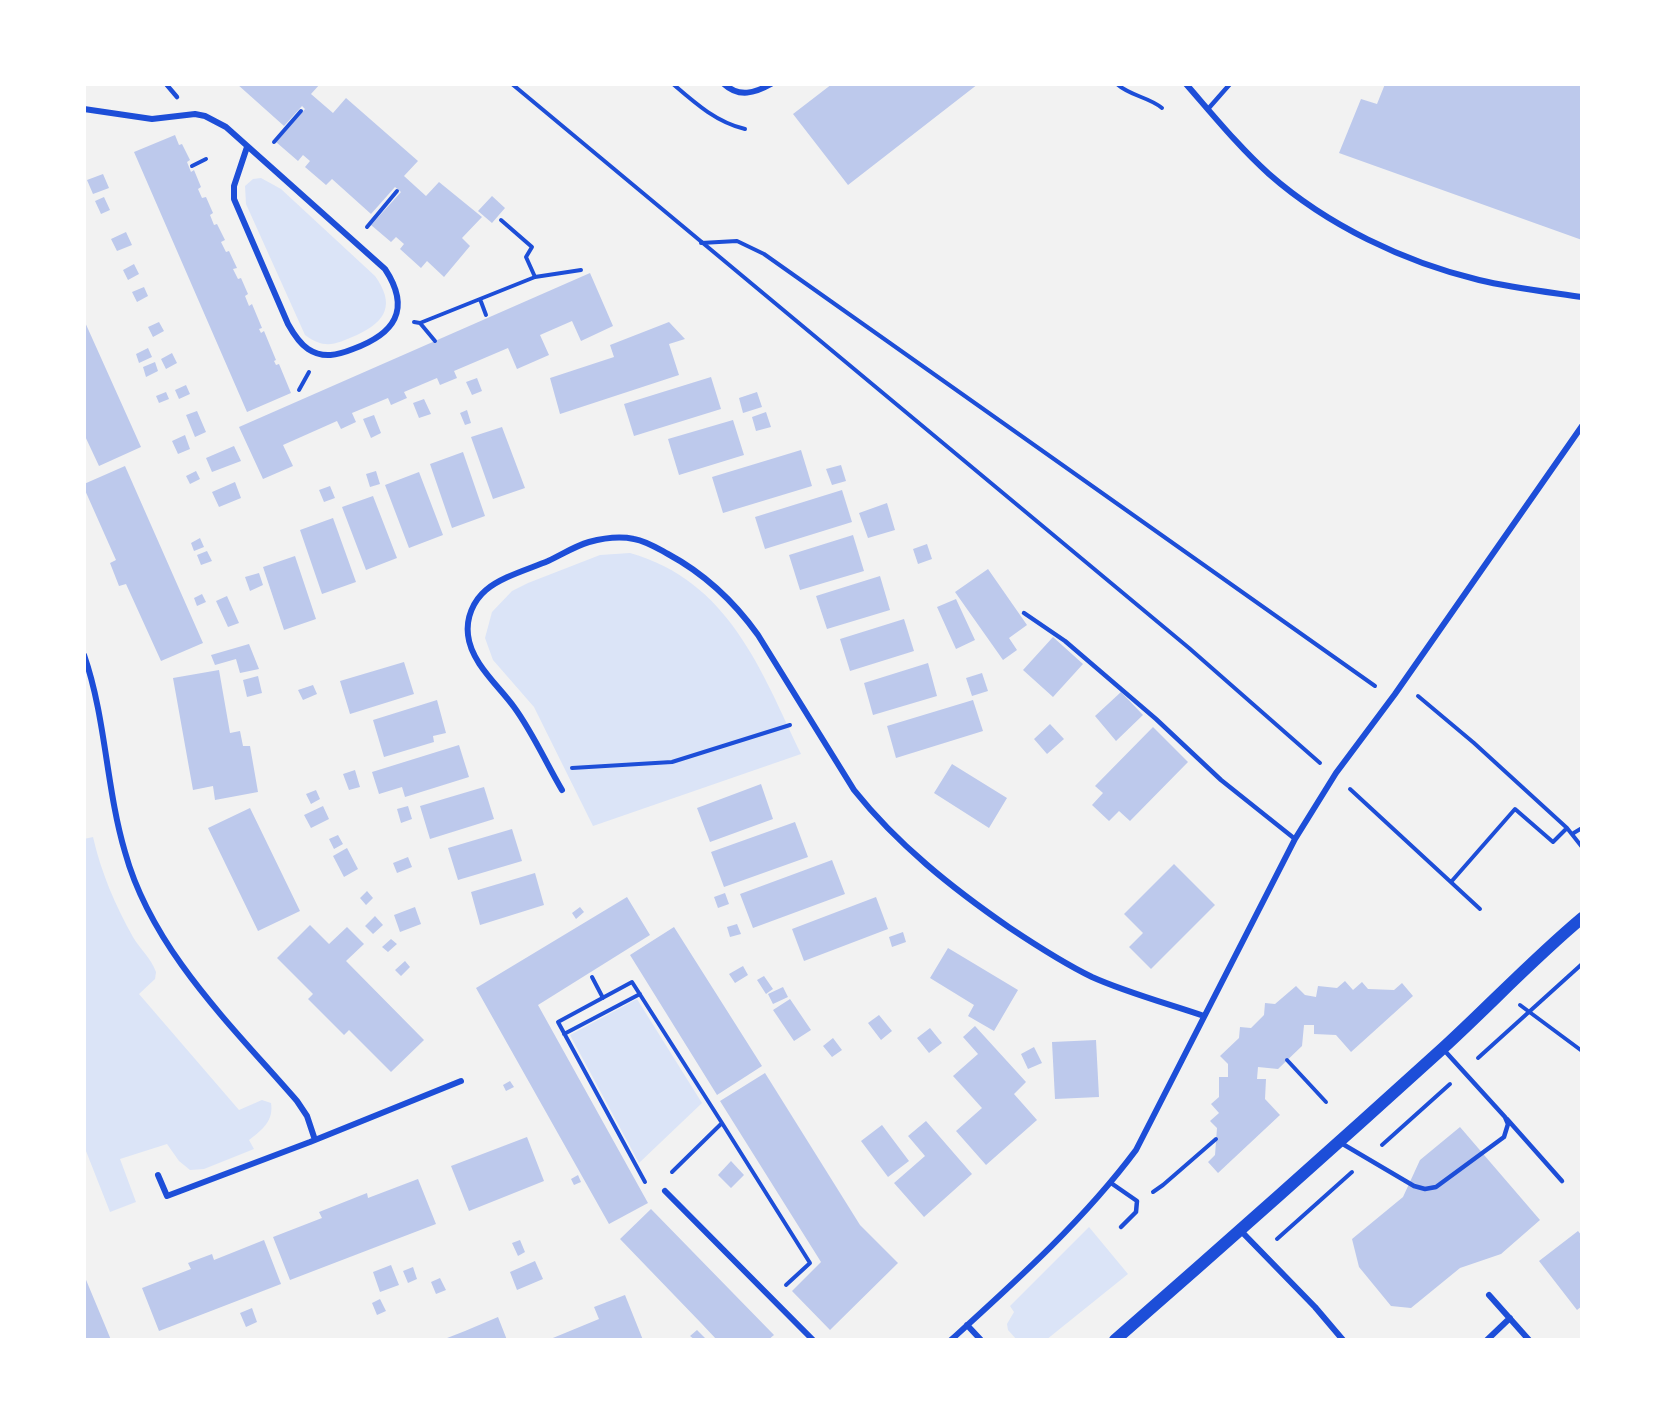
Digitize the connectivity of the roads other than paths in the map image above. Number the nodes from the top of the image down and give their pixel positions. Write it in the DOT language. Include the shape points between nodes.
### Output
graph roads {
  1 [pos="166,84"];
  2 [pos="724,84"];
  3 [pos="771,84"];
  4 [pos="1186,84"];
  5 [pos="1230,84"];
  6 [pos="177,97"];
  7 [pos="84,109"];
  8 [pos="1208,109"];
  9 [pos="247,147"];
  10 [pos="1582,297"];
  11 [pos="1582,426"];
  12 [pos="1024,613"];
  13 [pos="84,656"];
  14 [pos="562,790"];
  15 [pos="1295,839"];
  16 [pos="1582,918"];
  17 [pos="1204,1016"];
  18 [pos="1443,1048"];
  19 [pos="461,1081"];
  20 [pos="1505,1116"];
  21 [pos="315,1140"];
  22 [pos="1339,1142"];
  23 [pos="158,1175"];
  24 [pos="1562,1181"];
  25 [pos="1111,1183"];
  26 [pos="665,1191"];
  27 [pos="1121,1227"];
  28 [pos="1241,1230"];
  29 [pos="1489,1295"];
  30 [pos="1510,1318"];
  31 [pos="967,1325"];
  32 [pos="813,1340"];
  33 [pos="951,1340"];
  34 [pos="981,1340"];
  35 [pos="1115,1340"];
  36 [pos="1343,1340"];
  37 [pos="1487,1340"];
  38 [pos="1529,1340"];
  1 -- 6 [label="lane"];
  2 -- 3 [label="street" via="745,94"];
  4 -- 8 [label="street"];
  5 -- 8 [label="lane"];
  7 -- 9 [label="street" via="152,119 182,114 205,116"];
  8 -- 10 [label="street" via="1252,158 1286,188 1372,241 1479,280"];
  9 -- 9 [label="street" via="385,269 395,286 396,320 372,342 330,356 309,349 288,324 234,199 234,186"];
  11 -- 15 [label="street" via="1336,773"];
  12 -- 15 [label="lane" via="1065,641 1221,780"];
  13 -- 21 [label="street" via="94,687 122,843 144,904 160,934 204,992 297,1101"];
  14 -- 17 [label="street" via="515,709 471,647 468,634 472,607 494,584 589,542 636,539 712,582 744,615 854,790 902,844 988,913 1048,953 1084,973"];
  15 -- 17 [label="street"];
  16 -- 18 [label="main road"];
  17 -- 25 [label="street" via="1136,1150"];
  18 -- 20 [label="lane"];
  18 -- 22 [label="main road"];
  19 -- 21 [label="street"];
  20 -- 22 [label="lane" via="1508,1124 1504,1137 1436,1187 1425,1189 1413,1186"];
  20 -- 24 [label="lane"];
  21 -- 23 [label="street" via="167,1196"];
  22 -- 28 [label="main road"];
  25 -- 27 [label="lane" via="1137,1201 1136,1212"];
  25 -- 31 [label="street"];
  26 -- 32 [label="street"];
  28 -- 35 [label="main road"];
  28 -- 36 [label="street"];
  29 -- 30 [label="street"];
  30 -- 37 [label="street"];
  30 -- 38 [label="street"];
  31 -- 33 [label="street"];
  31 -- 34 [label="street"];
}
